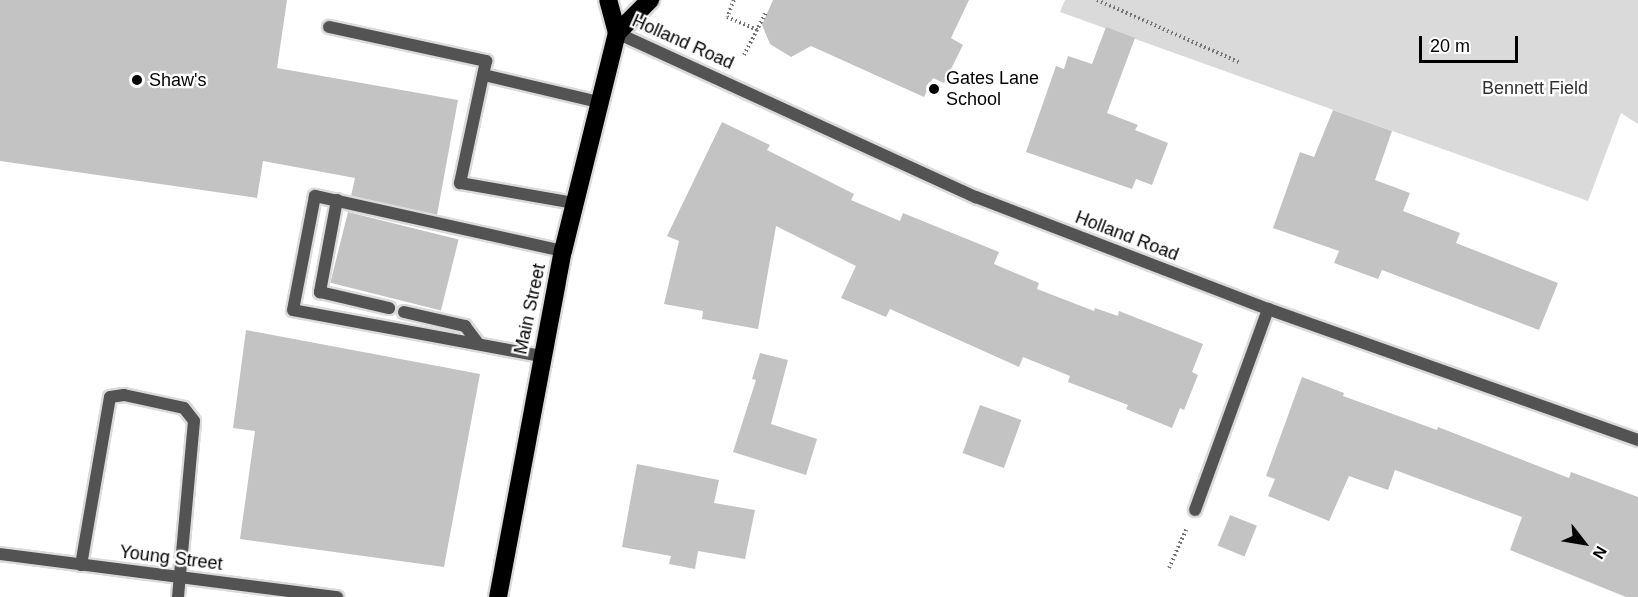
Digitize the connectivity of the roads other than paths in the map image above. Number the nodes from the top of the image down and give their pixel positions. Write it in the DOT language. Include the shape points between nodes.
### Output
graph roads {
  1 [pos="608,0"];
  2 [pos="650,0"];
  3 [pos="329,27"];
  4 [pos="617,33"];
  5 [pos="484,75"];
  6 [pos="598,102"];
  7 [pos="337,200"];
  8 [pos="574,203"];
  9 [pos="563,251"];
  10 [pos="389,308"];
  11 [pos="1268,309"];
  12 [pos="404,312"];
  13 [pos="478,343"];
  14 [pos="541,356"];
  15 [pos="1638,440"];
  16 [pos="1194,510"];
  17 [pos="0,554"];
  18 [pos="81,565"];
  19 [pos="180,577"];
  20 [pos="177,597"];
  21 [pos="337,597"];
  22 [pos="498,597"];
  1 -- 4 [label="highway"];
  2 -- 4 [label="highway, Main Street"];
  3 -- 5 [label="street" via="486,61"];
  4 -- 6 [label="highway, Main Street"];
  4 -- 11 [label="street, Holland Road" via="976,197"];
  5 -- 6 [label="street"];
  5 -- 8 [label="street" via="460,183"];
  6 -- 8 [label="highway, Main Street"];
  7 -- 9 [label="street"];
  7 -- 10 [label="street" via="320,292"];
  7 -- 13 [label="street" via="315,195 293,310"];
  8 -- 9 [label="highway, Main Street"];
  9 -- 14 [label="highway, Main Street"];
  11 -- 15 [label="street, Holland Road"];
  11 -- 16 [label="street"];
  12 -- 13 [label="street" via="465,326"];
  13 -- 14 [label="street"];
  14 -- 22 [label="highway, Main Street"];
  17 -- 18 [label="street, Young Street"];
  18 -- 19 [label="street, Young Street"];
  18 -- 19 [label="street" via="110,397 124,395 184,408 194,421"];
  19 -- 20 [label="street"];
  19 -- 21 [label="street, Young Street"];
}
